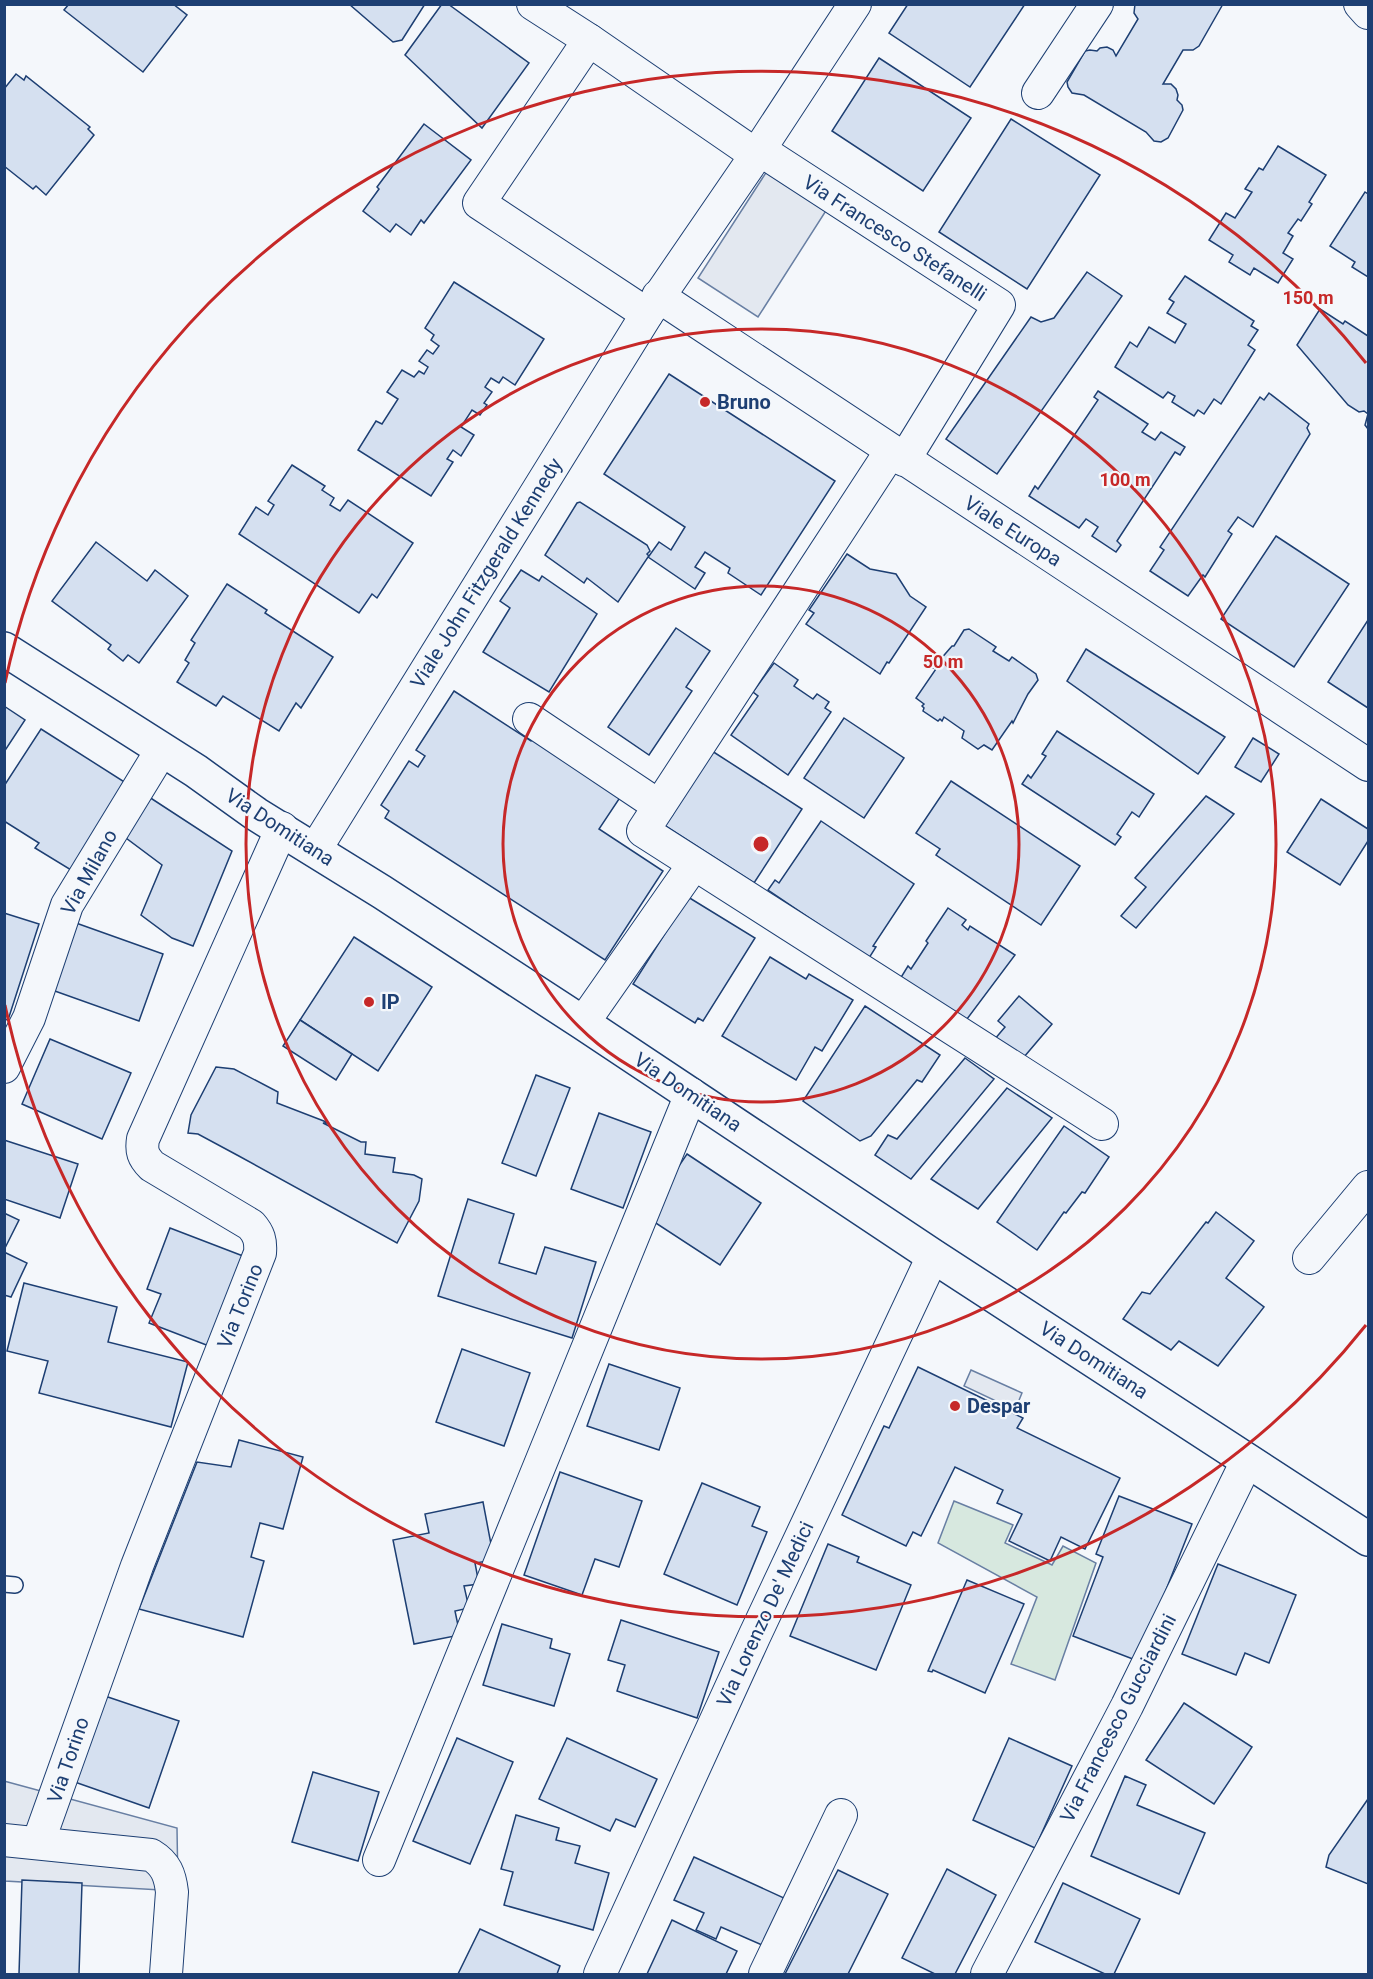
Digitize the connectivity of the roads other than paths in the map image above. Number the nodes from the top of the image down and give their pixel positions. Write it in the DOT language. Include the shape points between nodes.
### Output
graph roads {
  1 [pos="533,4"];
  2 [pos="855,4"];
  3 [pos="1097,4"];
  4 [pos="1360,4"];
  5 [pos="1368,13"];
  6 [pos="589,40"];
  7 [pos="1038,93"];
  8 [pos="758,152"];
  9 [pos="653,305"];
  10 [pos="898,455"];
  11 [pos="4,649"];
  12 [pos="529,719"];
  13 [pos="161,751"];
  14 [pos="1368,765"];
  15 [pos="659,806"];
  16 [pos="282,828"];
  17 [pos="315,850"];
  18 [pos="694,864"];
  19 [pos="584,1023"];
  20 [pos="4,1067"];
  21 [pos="691,1094"];
  22 [pos="1102,1124"];
  23 [pos="1368,1186"];
  24 [pos="933,1256"];
  25 [pos="1309,1258"];
  26 [pos="1247,1461"];
  27 [pos="1368,1539"];
  28 [pos="841,1815"];
  29 [pos="4,1840"];
  30 [pos="38,1843"];
  31 [pos="379,1860"];
  32 [pos="166,1974"];
  33 [pos="600,1974"];
  34 [pos="765,1974"];
  35 [pos="987,1974"];
  1 -- 6 [label="street"];
  2 -- 8 [label="street, Viale John Fitzgerald Kennedy"];
  3 -- 7 [label="street"];
  4 -- 5 [label="street"];
  6 -- 8 [label="street"];
  6 -- 9 [label="street, Viale Europa" via="479,203"];
  8 -- 9 [label="street, Viale John Fitzgerald Kennedy"];
  8 -- 10 [label="street, Via Francesco Stefanelli" via="999,305"];
  9 -- 10 [label="street, Viale Europa"];
  9 -- 17 [label="street, Viale John Fitzgerald Kennedy"];
  10 -- 14 [label="street, Viale Europa"];
  10 -- 15 [label="street"];
  11 -- 13 [label="main road, Via Domitiana"];
  12 -- 15 [label="street"];
  13 -- 16 [label="main road, Via Domitiana"];
  13 -- 20 [label="street, Via Milano" via="67,905 28,1018"];
  15 -- 18 [label="street" via="643,831"];
  16 -- 17 [label="main road, Via Domitiana"];
  16 -- 30 [label="street, Via Torino" via="142,1148 144,1158 152,1166 251,1225 261,1242 260,1253 137,1566"];
  17 -- 19 [label="main road, Via Domitiana"];
  18 -- 19 [label="street"];
  18 -- 22 [label="street"];
  19 -- 21 [label="main road, Via Domitiana"];
  21 -- 24 [label="main road, Via Domitiana"];
  21 -- 31 [label="street"];
  23 -- 25 [label="street"];
  24 -- 26 [label="main road, Via Domitiana"];
  24 -- 33 [label="street, Via Lorenzo De' Medici"];
  26 -- 27 [label="main road, Via Domitiana"];
  26 -- 35 [label="street, Via Francesco Gucciardini" via="1127,1706"];
  28 -- 34 [label="street"];
  29 -- 30 [label="street"];
  30 -- 32 [label="street" via="151,1855 160,1861 171,1879 172,1892"];
}
